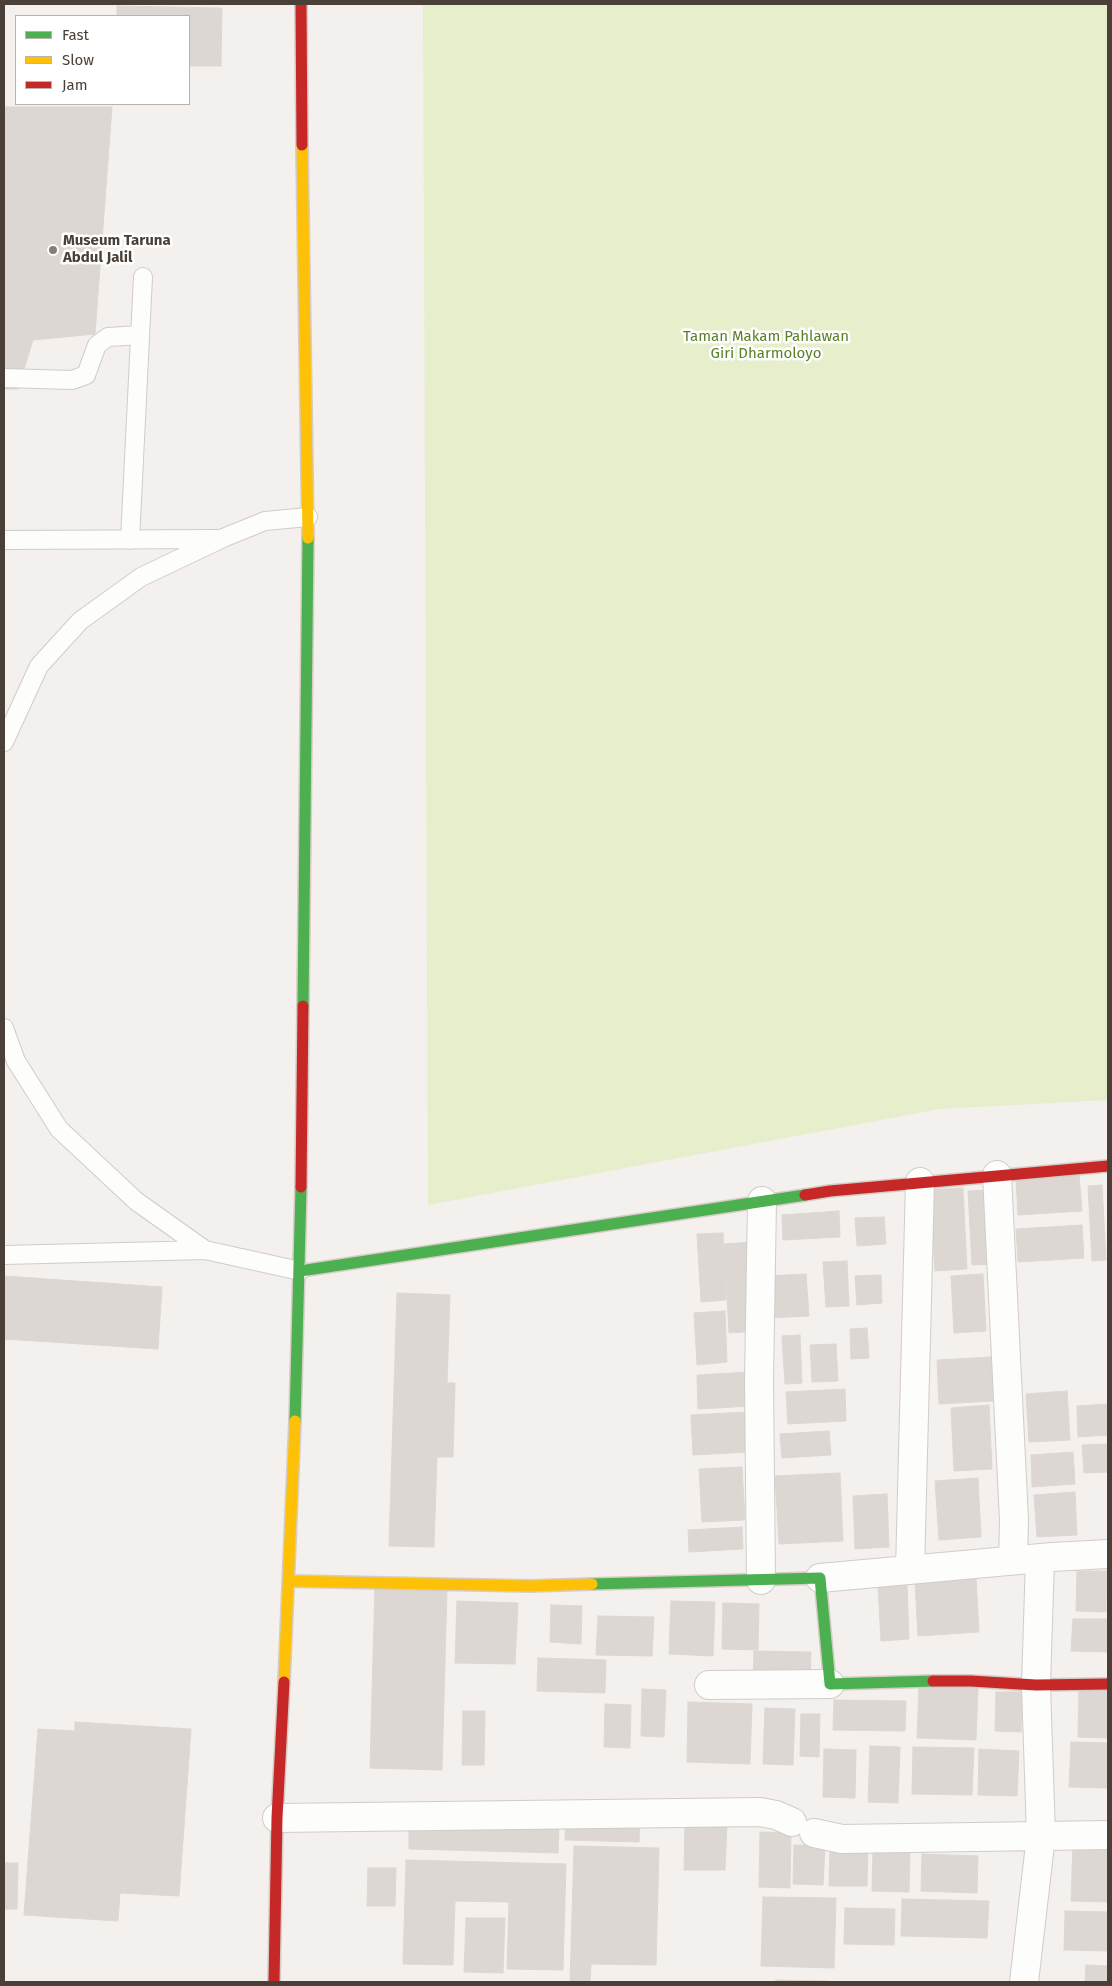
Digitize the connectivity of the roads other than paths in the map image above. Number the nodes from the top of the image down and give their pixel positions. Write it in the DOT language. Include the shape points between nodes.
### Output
graph roads {
  1 [pos="301,4"];
  2 [pos="143,277"];
  3 [pos="140,335"];
  4 [pos="4,378"];
  5 [pos="308,517"];
  6 [pos="223,538"];
  7 [pos="4,540"];
  8 [pos="130,540"];
  9 [pos="4,742"];
  10 [pos="4,1028"];
  11 [pos="1108,1166"];
  12 [pos="998,1176"];
  13 [pos="920,1182"];
  14 [pos="762,1201"];
  15 [pos="205,1250"];
  16 [pos="4,1255"];
  17 [pos="300,1272"];
  18 [pos="1108,1554"];
  19 [pos="1040,1559"];
  20 [pos="1013,1560"];
  21 [pos="910,1570"];
  22 [pos="820,1578"];
  23 [pos="761,1580"];
  24 [pos="289,1581"];
  25 [pos="830,1684"];
  26 [pos="1108,1684"];
  27 [pos="709,1685"];
  28 [pos="1036,1685"];
  29 [pos="277,1818"];
  30 [pos="1108,1834"];
  31 [pos="1042,1836"];
  32 [pos="274,1982"];
  33 [pos="1024,1982"];
  1 -- 5 [label="main road"];
  2 -- 3 [label="lane"];
  3 -- 4 [label="lane" via="108,337 97,345 86,375 72,380"];
  3 -- 8 [label="lane"];
  5 -- 6 [label="lane" via="265,521"];
  5 -- 17 [label="main road"];
  6 -- 8 [label="lane"];
  6 -- 9 [label="lane" via="141,577 80,621 39,666"];
  7 -- 8 [label="lane"];
  10 -- 15 [label="lane" via="16,1061 59,1129 136,1201"];
  11 -- 12 [label="main road"];
  12 -- 13 [label="main road"];
  12 -- 20 [label="street" via="1014,1520"];
  13 -- 14 [label="main road"];
  13 -- 21 [label="street"];
  14 -- 17 [label="main road"];
  14 -- 23 [label="street" via="759,1380"];
  15 -- 16 [label="lane"];
  15 -- 17 [label="lane"];
  17 -- 24 [label="main road"];
  18 -- 19 [label="street"];
  19 -- 20 [label="street"];
  19 -- 28 [label="street"];
  20 -- 21 [label="street"];
  21 -- 22 [label="street"];
  22 -- 23 [label="main road"];
  22 -- 25 [label="main road"];
  23 -- 24 [label="main road" via="530,1586"];
  24 -- 29 [label="main road"];
  25 -- 27 [label="street"];
  25 -- 28 [label="main road" via="962,1681"];
  26 -- 28 [label="main road"];
  28 -- 31 [label="street"];
  29 -- 31 [label="street" via="760,1812 842,1839"];
  29 -- 32 [label="main road"];
  30 -- 31 [label="street"];
  31 -- 33 [label="street"];
}
